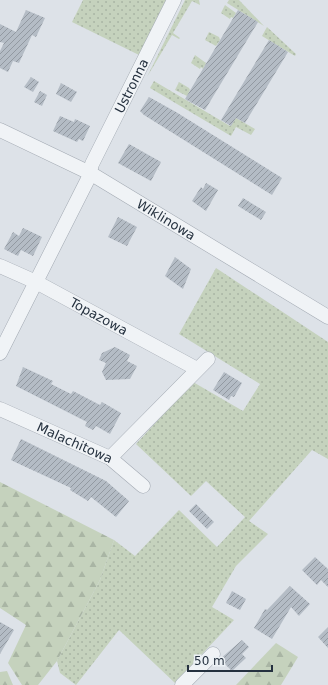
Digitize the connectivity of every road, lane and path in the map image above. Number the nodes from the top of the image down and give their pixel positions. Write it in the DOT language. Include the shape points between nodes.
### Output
graph roads {
  1 [pos="174,0"];
  2 [pos="0,130"];
  3 [pos="90,172"];
  4 [pos="0,266"];
  5 [pos="36,282"];
  6 [pos="328,317"];
  7 [pos="0,353"];
  8 [pos="208,359"];
  9 [pos="197,369"];
  10 [pos="0,409"];
  11 [pos="110,458"];
  12 [pos="143,486"];
  13 [pos="213,654"];
  14 [pos="182,685"];
  1 -- 3 [label="street, Ustronna"];
  2 -- 3 [label="street, Wiklinowa"];
  3 -- 5 [label="street, Ustronna"];
  3 -- 6 [label="street, Wiklinowa"];
  4 -- 5 [label="street, Topazowa"];
  5 -- 7 [label="street, Ustronna"];
  5 -- 9 [label="street, Topazowa"];
  8 -- 9 [label="street"];
  9 -- 11 [label="street"];
  10 -- 11 [label="street, Malachitowa"];
  11 -- 12 [label="street, Malachitowa"];
  13 -- 14 [label="street"];
}
